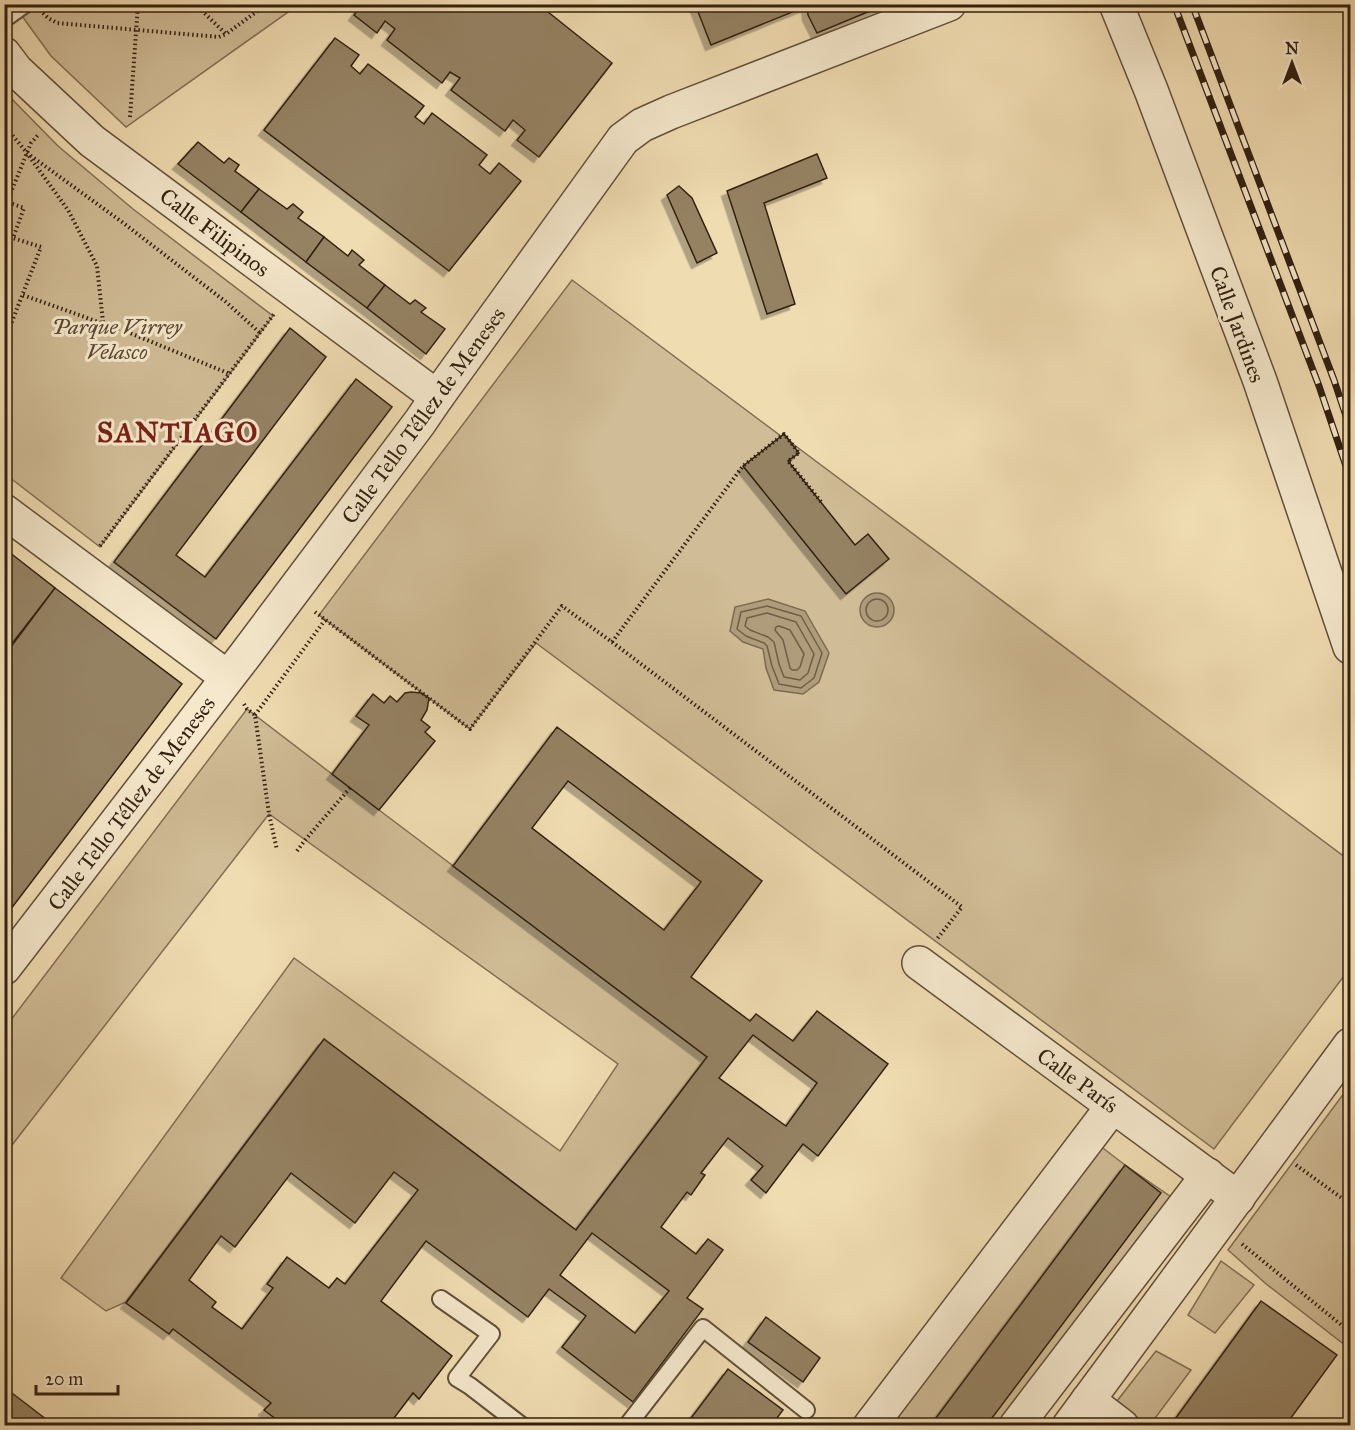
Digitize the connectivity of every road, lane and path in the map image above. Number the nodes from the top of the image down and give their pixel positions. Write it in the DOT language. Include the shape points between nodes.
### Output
graph roads {
  1 [pos="25,4"];
  2 [pos="138,4"];
  3 [pos="195,4"];
  4 [pos="267,4"];
  5 [pos="949,4"];
  6 [pos="1116,4"];
  7 [pos="41,11"];
  8 [pos="4,19"];
  9 [pos="136,30"];
  10 [pos="226,34"];
  11 [pos="4,54"];
  12 [pos="60,111"];
  13 [pos="130,117"];
  14 [pos="4,124"];
  15 [pos="27,153"];
  16 [pos="6,202"];
  17 [pos="292,290"];
  18 [pos="23,295"];
  19 [pos="260,333"];
  20 [pos="136,335"];
  21 [pos="4,342"];
  22 [pos="230,374"];
  23 [pos="437,397"];
  24 [pos="823,504"];
  25 [pos="4,512"];
  26 [pos="84,571"];
  27 [pos="291,594"];
  28 [pos="326,620"];
  29 [pos="612,642"];
  30 [pos="1350,647"];
  31 [pos="227,677"];
  32 [pos="255,715"];
  33 [pos="350,788"];
  34 [pos="276,850"];
  35 [pos="297,851"];
  36 [pos="919,963"];
  37 [pos="4,968"];
  38 [pos="1350,1046"];
  39 [pos="1113,1106"];
  40 [pos="1274,1149"];
  41 [pos="1208,1175"];
  42 [pos="1238,1198"];
  43 [pos="1350,1204"];
  44 [pos="1218,1224"];
  45 [pos="1350,1225"];
  46 [pos="1350,1263"];
  47 [pos="441,1299"];
  48 [pos="1350,1332"];
  49 [pos="806,1410"];
  50 [pos="1079,1413"];
  51 [pos="522,1425"];
  52 [pos="627,1425"];
  53 [pos="870,1425"];
  54 [pos="1016,1425"];
  55 [pos="1122,1425"];
  1 -- 8 [label="lane"];
  2 -- 9 [label="path"];
  3 -- 10 [label="path"];
  4 -- 10 [label="path"];
  5 -- 23 [label="street, Calle Tello Téllez de Meneses" via="642,124 623,139"];
  6 -- 30 [label="street, Calle Jardines" via="1260,381"];
  7 -- 9 [label="path" via="57,23"];
  9 -- 10 [label="path" via="219,37"];
  9 -- 13 [label="path"];
  11 -- 12 [label="street, Calle Filipinos"];
  12 -- 15 [label="path" via="31,142"];
  12 -- 17 [label="street, Calle Filipinos" via="92,141"];
  14 -- 15 [label="path"];
  15 -- 16 [label="path"];
  15 -- 19 [label="path" via="226,302"];
  15 -- 20 [label="path" via="68,210 97,266 103,322"];
  16 -- 18 [label="path" via="24,208 13,238 41,248"];
  17 -- 19 [label="path"];
  17 -- 23 [label="street, Calle Filipinos"];
  18 -- 20 [label="path"];
  18 -- 21 [label="path"];
  19 -- 22 [label="path"];
  20 -- 22 [label="path"];
  22 -- 26 [label="path"];
  23 -- 27 [label="street, Calle Tello Téllez de Meneses"];
  24 -- 29 [label="path" via="788,461 799,453 784,434 743,466"];
  25 -- 26 [label="street"];
  26 -- 31 [label="street"];
  27 -- 28 [label="path"];
  27 -- 31 [label="street, Calle Tello Téllez de Meneses"];
  28 -- 29 [label="path" via="470,729 562,606"];
  28 -- 32 [label="path"];
  29 -- 36 [label="path" via="962,907"];
  31 -- 32 [label="path"];
  31 -- 37 [label="street, Calle Tello Téllez de Meneses"];
  32 -- 34 [label="path"];
  33 -- 35 [label="path"];
  36 -- 39 [label="street, Calle París"];
  38 -- 40 [label="street"];
  39 -- 41 [label="street, Calle París"];
  39 -- 53 [label="street"];
  40 -- 42 [label="street"];
  40 -- 43 [label="path"];
  41 -- 42 [label="street, Calle París"];
  41 -- 54 [label="street"];
  42 -- 44 [label="street"];
  44 -- 48 [label="path"];
  44 -- 50 [label="street"];
  45 -- 46 [label="path"];
  47 -- 51 [label="lane" via="491,1334 457,1378"];
  49 -- 52 [label="lane" via="703,1328"];
  50 -- 55 [label="street"];
}
